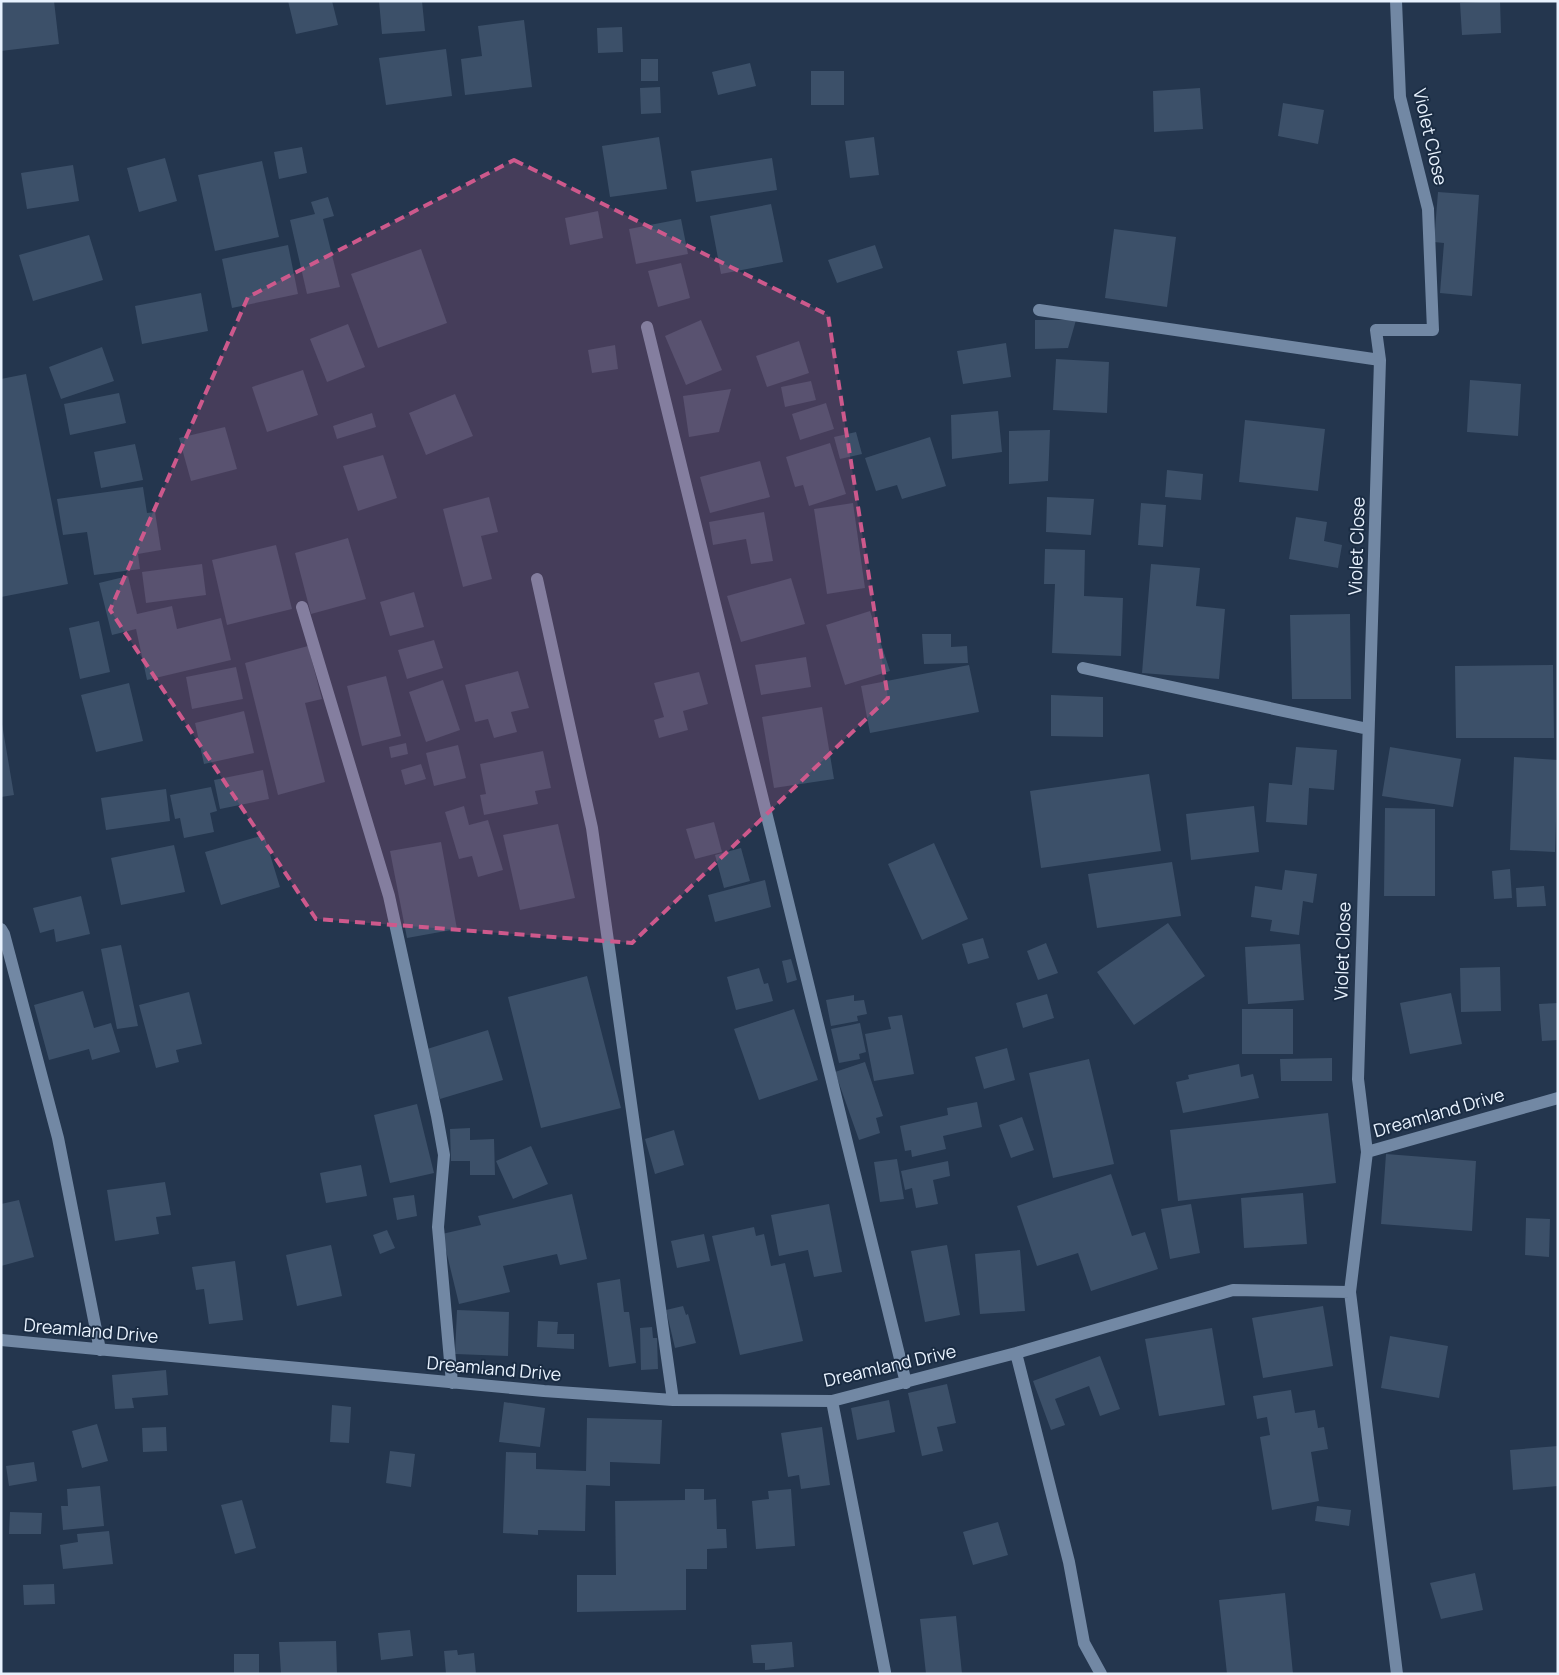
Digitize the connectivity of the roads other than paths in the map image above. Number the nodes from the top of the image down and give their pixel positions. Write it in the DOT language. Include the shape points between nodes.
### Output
graph roads {
  1 [pos="1396,1"];
  2 [pos="1039,310"];
  3 [pos="647,327"];
  4 [pos="1380,360"];
  5 [pos="537,579"];
  6 [pos="302,607"];
  7 [pos="1083,668"];
  8 [pos="1368,729"];
  9 [pos="1,929"];
  10 [pos="1558,1098"];
  11 [pos="1366,1152"];
  12 [pos="1350,1292"];
  13 [pos="1,1340"];
  14 [pos="100,1350"];
  15 [pos="1016,1353"];
  16 [pos="452,1383"];
  17 [pos="906,1383"];
  18 [pos="673,1400"];
  19 [pos="832,1401"];
  20 [pos="885,1672"];
  21 [pos="1101,1674"];
  22 [pos="1397,1674"];
  1 -- 4 [label="street, Violet Close" via="1400,97 1428,209 1434,330 1376,330"];
  2 -- 4 [label="street"];
  3 -- 17 [label="street"];
  4 -- 8 [label="street, Violet Close"];
  5 -- 18 [label="street" via="592,828"];
  6 -- 16 [label="street" via="389,896 437,1116 444,1155 438,1227"];
  7 -- 8 [label="street"];
  8 -- 11 [label="street, Violet Close" via="1358,1079"];
  9 -- 14 [label="street" via="58,1138"];
  10 -- 11 [label="street, Dreamland Drive"];
  11 -- 12 [label="street, Dreamland Drive"];
  12 -- 15 [label="street, Dreamland Drive" via="1234,1290"];
  12 -- 22 [label="street"];
  13 -- 14 [label="street, Dreamland Drive"];
  14 -- 16 [label="street, Dreamland Drive"];
  15 -- 17 [label="street, Dreamland Drive"];
  15 -- 21 [label="street" via="1069,1562 1084,1643"];
  16 -- 18 [label="street, Dreamland Drive"];
  17 -- 19 [label="street, Dreamland Drive"];
  18 -- 19 [label="street, Dreamland Drive"];
  19 -- 20 [label="street"];
}
